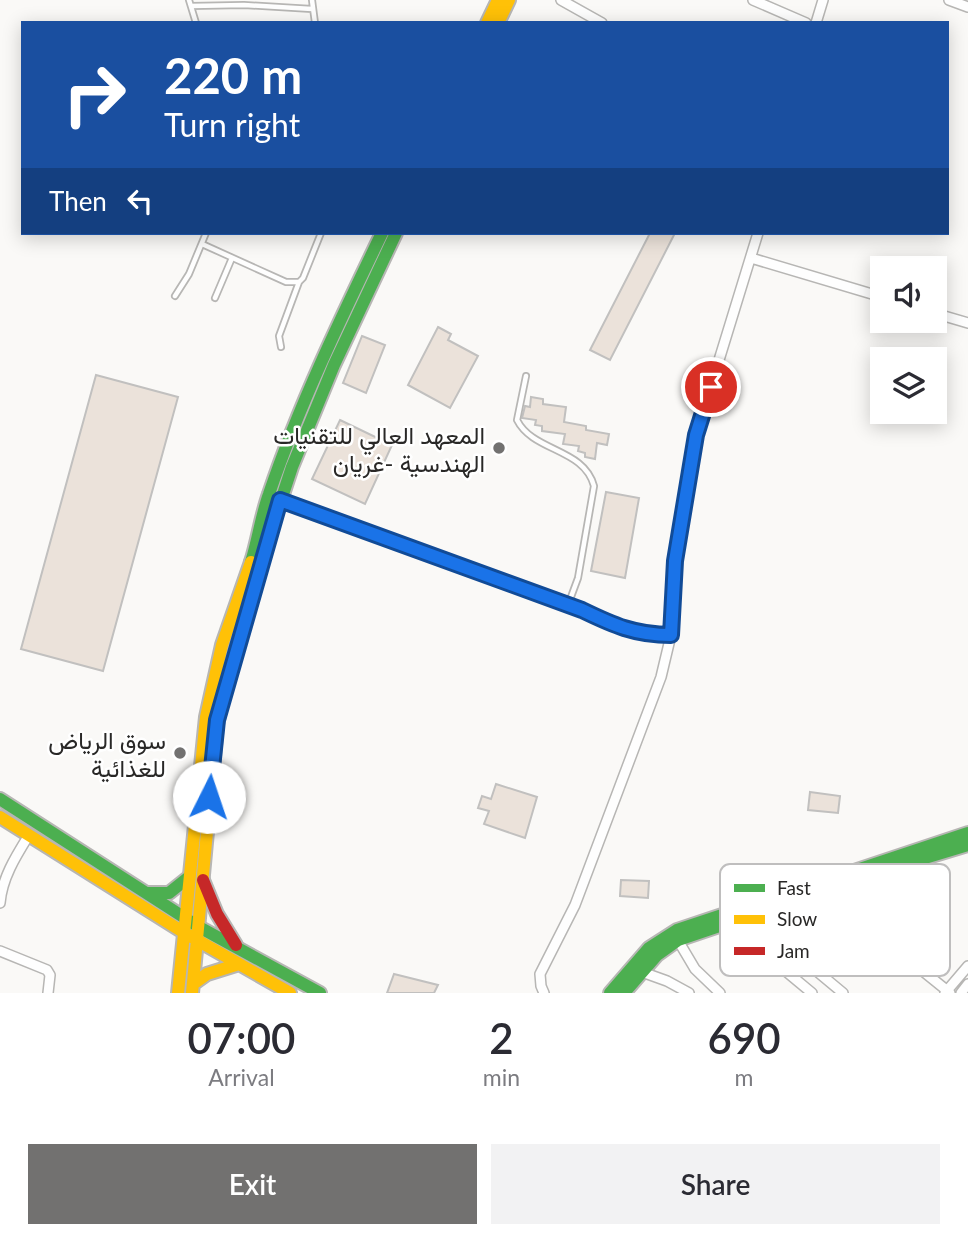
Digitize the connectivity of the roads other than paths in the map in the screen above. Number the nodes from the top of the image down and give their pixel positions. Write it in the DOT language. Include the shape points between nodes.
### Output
graph roads {
  1 [pos="312,0"];
  2 [pos="498,0"];
  3 [pos="509,0"];
  4 [pos="561,0"];
  5 [pos="753,0"];
  6 [pos="823,0"];
  7 [pos="949,0"];
  8 [pos="190,3"];
  9 [pos="968,7"];
  10 [pos="312,9"];
  11 [pos="196,21"];
  12 [pos="315,21"];
  13 [pos="488,21"];
  14 [pos="499,21"];
  15 [pos="598,21"];
  16 [pos="801,21"];
  17 [pos="818,21"];
  18 [pos="205,235"];
  19 [pos="320,235"];
  20 [pos="390,235"];
  21 [pos="757,235"];
  22 [pos="202,244"];
  23 [pos="232,258"];
  24 [pos="751,258"];
  25 [pos="299,282"];
  26 [pos="870,293"];
  27 [pos="175,296"];
  28 [pos="215,298"];
  29 [pos="947,317"];
  30 [pos="968,323"];
  31 [pos="281,346"];
  32 [pos="526,376"];
  33 [pos="274,498"];
  34 [pos="568,605"];
  35 [pos="671,635"];
  36 [pos="211,719"];
  37 [pos="0,799"];
  38 [pos="0,817"];
  39 [pos="968,833"];
  40 [pos="29,835"];
  41 [pos="968,845"];
  42 [pos="883,864"];
  43 [pos="901,864"];
  44 [pos="189,877"];
  45 [pos="203,880"];
  46 [pos="1,889"];
  47 [pos="146,893"];
  48 [pos="0,903"];
  49 [pos="184,918"];
  50 [pos="720,921"];
  51 [pos="720,925"];
  52 [pos="183,932"];
  53 [pos="198,934"];
  54 [pos="676,936"];
  55 [pos="0,951"];
  56 [pos="240,958"];
  57 [pos="968,966"];
  58 [pos="642,972"];
  59 [pos="792,976"];
  60 [pos="823,976"];
  61 [pos="928,976"];
  62 [pos="968,984"];
  63 [pos="193,988"];
  64 [pos="948,992"];
  65 [pos="48,993"];
  66 [pos="178,993"];
  67 [pos="290,993"];
  68 [pos="320,993"];
  69 [pos="544,993"];
  70 [pos="610,993"];
  71 [pos="624,993"];
  72 [pos="689,993"];
  73 [pos="720,993"];
  74 [pos="812,993"];
  75 [pos="843,993"];
  76 [pos="961,993"];
  1 -- 10 [label="lane"];
  2 -- 13 [label="main road"];
  3 -- 14 [label="main road"];
  4 -- 15 [label="street"];
  5 -- 16 [label="street"];
  6 -- 17 [label="street"];
  7 -- 9 [label="street"];
  8 -- 10 [label="lane"];
  8 -- 11 [label="lane"];
  10 -- 12 [label="lane"];
  18 -- 22 [label="lane"];
  19 -- 25 [label="lane"];
  20 -- 33 [label="main road"];
  21 -- 24 [label="street"];
  22 -- 23 [label="lane"];
  22 -- 27 [label="lane"];
  23 -- 25 [label="lane" via="286,282"];
  23 -- 28 [label="lane"];
  24 -- 26 [label="street"];
  24 -- 35 [label="street" via="696,435 675,561"];
  25 -- 31 [label="lane" via="279,335"];
  29 -- 30 [label="street"];
  32 -- 34 [label="lane" via="517,419 520,426 534,439 581,464 594,486 578,578"];
  33 -- 34 [label="lane"];
  33 -- 36 [label="main road"];
  34 -- 35 [label="lane" via="623,629"];
  35 -- 69 [label="street" via="648,715 575,905 540,974"];
  36 -- 44 [label="main road"];
  36 -- 45 [label="main road"];
  37 -- 47 [label="main road"];
  38 -- 40 [label="main road"];
  39 -- 42 [label="main road"];
  40 -- 46 [label="street"];
  40 -- 52 [label="main road"];
  41 -- 43 [label="main road"];
  44 -- 47 [label="main road" via="169,893"];
  44 -- 49 [label="main road"];
  45 -- 53 [label="main road"];
  45 -- 56 [label="main road"];
  46 -- 48 [label="street"];
  47 -- 49 [label="main road"];
  49 -- 52 [label="main road"];
  49 -- 53 [label="main road"];
  50 -- 54 [label="main road"];
  51 -- 54 [label="main road"];
  52 -- 53 [label="main road"];
  52 -- 66 [label="main road"];
  53 -- 56 [label="main road"];
  53 -- 63 [label="main road"];
  54 -- 58 [label="main road"];
  54 -- 70 [label="main road" via="649,948"];
  54 -- 73 [label="street" via="695,969"];
  55 -- 65 [label="street" via="47,970"];
  56 -- 63 [label="main road" via="207,974"];
  56 -- 67 [label="main road"];
  56 -- 68 [label="main road"];
  57 -- 64 [label="street"];
  58 -- 71 [label="main road"];
  58 -- 72 [label="street"];
  59 -- 74 [label="street"];
  60 -- 75 [label="street"];
  61 -- 64 [label="street"];
  62 -- 76 [label="street"];
}
